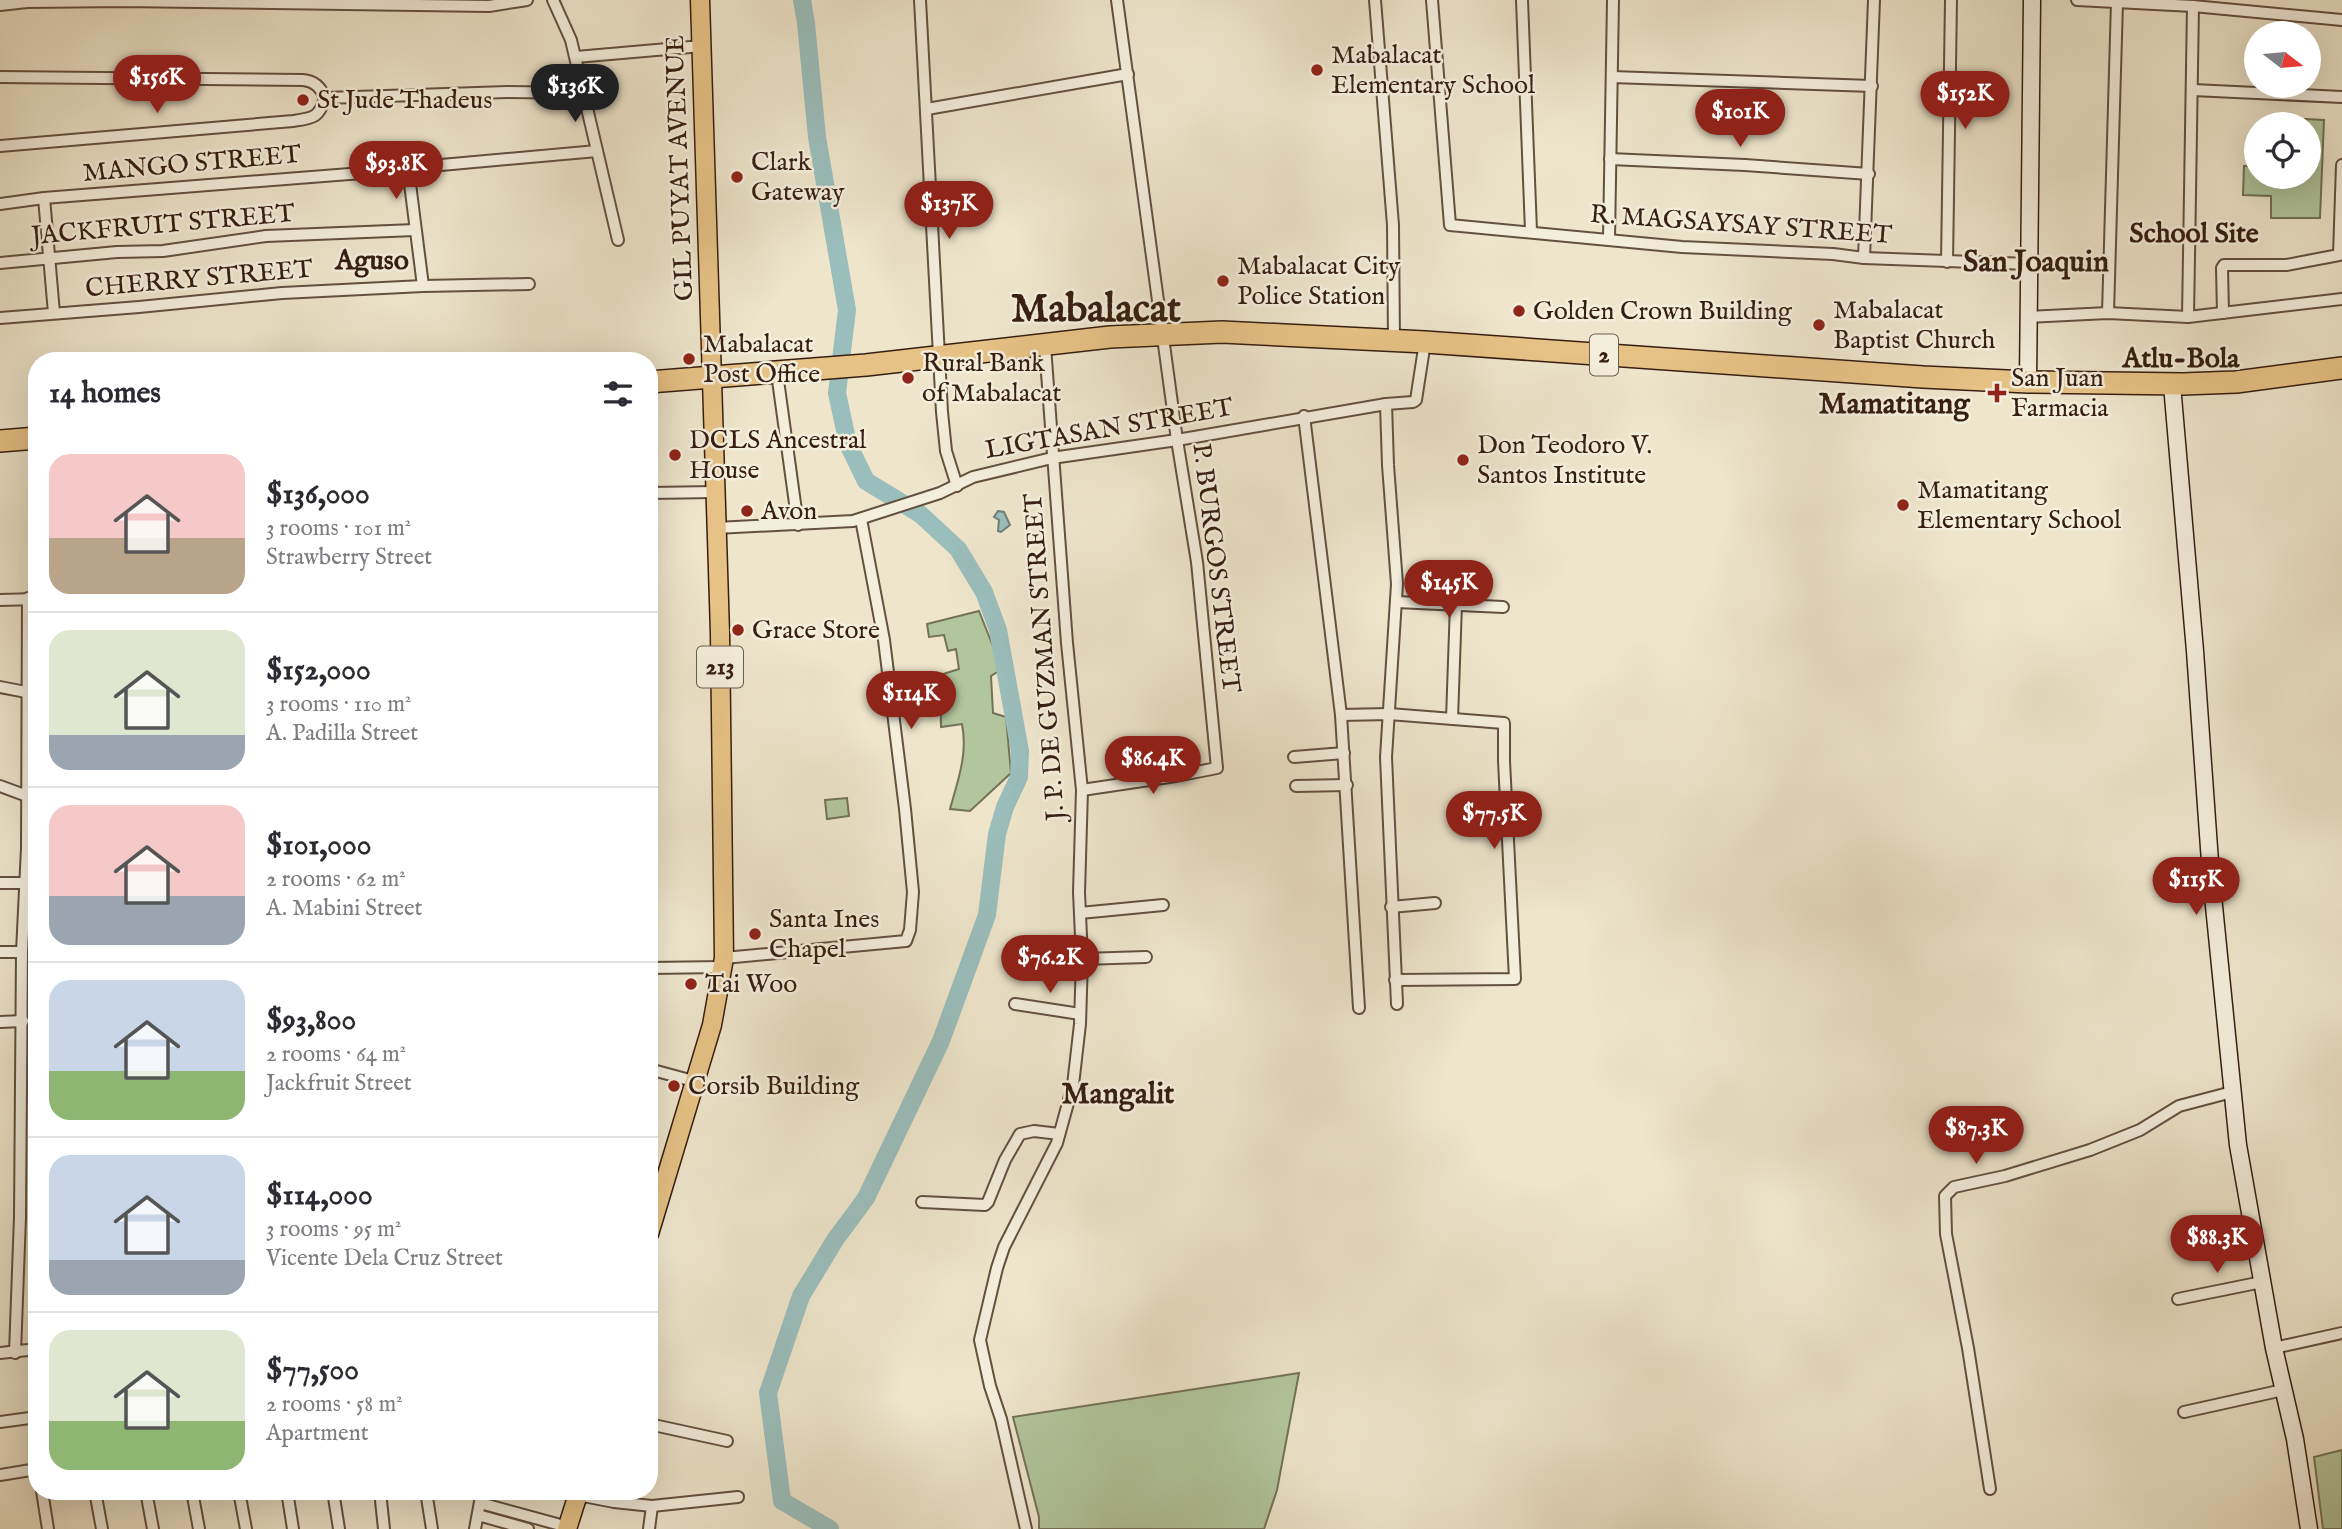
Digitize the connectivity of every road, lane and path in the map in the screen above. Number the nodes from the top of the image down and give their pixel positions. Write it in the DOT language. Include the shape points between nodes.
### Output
graph roads {
  1 [pos="527,0"];
  2 [pos="553,0"];
  3 [pos="700,0"];
  4 [pos="920,0"];
  5 [pos="1117,0"];
  6 [pos="1375,0"];
  7 [pos="1432,0"];
  8 [pos="1522,0"];
  9 [pos="1613,0"];
  10 [pos="1874,0"];
  11 [pos="1951,0"];
  12 [pos="2032,0"];
  13 [pos="2077,0"];
  14 [pos="2117,2"];
  15 [pos="0,5"];
  16 [pos="2193,6"];
  17 [pos="2342,20"];
  18 [pos="702,46"];
  19 [pos="576,57"];
  20 [pos="1128,74"];
  21 [pos="0,77"];
  22 [pos="1612,77"];
  23 [pos="1872,86"];
  24 [pos="2193,90"];
  25 [pos="584,93"];
  26 [pos="2342,97"];
  27 [pos="324,98"];
  28 [pos="927,109"];
  29 [pos="0,146"];
  30 [pos="597,151"];
  31 [pos="1610,159"];
  32 [pos="2342,165"];
  33 [pos="408,167"];
  34 [pos="1868,174"];
  35 [pos="44,198"];
  36 [pos="0,204"];
  37 [pos="415,230"];
  38 [pos="1531,231"];
  39 [pos="1609,239"];
  40 [pos="618,240"];
  41 [pos="1864,258"];
  42 [pos="49,259"];
  43 [pos="1947,262"];
  44 [pos="0,263"];
  45 [pos="2029,264"];
  46 [pos="529,284"];
  47 [pos="423,286"];
  48 [pos="2342,299"];
  49 [pos="54,313"];
  50 [pos="2108,313"];
  51 [pos="2223,313"];
  52 [pos="2028,317"];
  53 [pos="2188,317"];
  54 [pos="0,318"];
  55 [pos="1163,333"];
  56 [pos="1394,340"];
  57 [pos="1425,342"];
  58 [pos="1045,346"];
  59 [pos="939,357"];
  60 [pos="2342,369"];
  61 [pos="777,373"];
  62 [pos="713,376"];
  63 [pos="658,381"];
  64 [pos="2028,383"];
  65 [pos="2172,385"];
  66 [pos="1386,404"];
  67 [pos="1304,416"];
  68 [pos="28,439"];
  69 [pos="1177,440"];
  70 [pos="0,441"];
  71 [pos="1052,458"];
  72 [pos="957,486"];
  73 [pos="715,492"];
  74 [pos="658,493"];
  75 [pos="862,519"];
  76 [pos="797,525"];
  77 [pos="716,528"];
  78 [pos="28,599"];
  79 [pos="0,600"];
  80 [pos="1397,602"];
  81 [pos="1456,604"];
  82 [pos="1503,607"];
  83 [pos="28,665"];
  84 [pos="0,687"];
  85 [pos="26,692"];
  86 [pos="1389,714"];
  87 [pos="1341,716"];
  88 [pos="1452,719"];
  89 [pos="1344,753"];
  90 [pos="1294,757"];
  91 [pos="1347,785"];
  92 [pos="0,786"];
  93 [pos="1296,786"];
  94 [pos="1082,790"];
  95 [pos="27,796"];
  96 [pos="28,818"];
  97 [pos="0,883"];
  98 [pos="28,884"];
  99 [pos="1435,903"];
  100 [pos="1163,905"];
  101 [pos="28,907"];
  102 [pos="1391,907"];
  103 [pos="1080,913"];
  104 [pos="0,952"];
  105 [pos="22,952"];
  106 [pos="1146,957"];
  107 [pos="1082,959"];
  108 [pos="724,963"];
  109 [pos="658,967"];
  110 [pos="1395,980"];
  111 [pos="1015,1004"];
  112 [pos="1397,1004"];
  113 [pos="1359,1008"];
  114 [pos="1080,1014"];
  115 [pos="23,1021"];
  116 [pos="0,1022"];
  117 [pos="658,1071"];
  118 [pos="697,1082"];
  119 [pos="2232,1091"];
  120 [pos="1059,1134"];
  121 [pos="922,1202"];
  122 [pos="658,1206"];
  123 [pos="2262,1282"];
  124 [pos="2178,1299"];
  125 [pos="2342,1333"];
  126 [pos="2274,1348"];
  127 [pos="28,1351"];
  128 [pos="0,1353"];
  129 [pos="15,1353"];
  130 [pos="2283,1390"];
  131 [pos="2184,1412"];
  132 [pos="28,1418"];
  133 [pos="0,1422"];
  134 [pos="658,1426"];
  135 [pos="727,1441"];
  136 [pos="28,1470"];
  137 [pos="0,1475"];
  138 [pos="1990,1489"];
  139 [pos="738,1497"];
  140 [pos="43,1500"];
  141 [pos="97,1500"];
  142 [pos="148,1500"];
  143 [pos="194,1500"];
  144 [pos="241,1500"];
  145 [pos="288,1500"];
  146 [pos="334,1500"];
  147 [pos="381,1500"];
  148 [pos="427,1500"];
  149 [pos="480,1500"];
  150 [pos="576,1500"];
  151 [pos="606,1500"];
  152 [pos="652,1506"];
  153 [pos="479,1509"];
  154 [pos="531,1525"];
  155 [pos="568,1528"];
  156 [pos="48,1529"];
  157 [pos="102,1529"];
  158 [pos="153,1529"];
  159 [pos="199,1529"];
  160 [pos="246,1529"];
  161 [pos="293,1529"];
  162 [pos="339,1529"];
  163 [pos="384,1529"];
  164 [pos="432,1529"];
  165 [pos="475,1529"];
  166 [pos="649,1529"];
  167 [pos="1026,1529"];
  168 [pos="2309,1529"];
  1 -- 15 [label="street" via="489,6 123,1"];
  2 -- 19 [label="street"];
  3 -- 18 [label="main road, GIL PUYAT AVENUE / 213"];
  4 -- 28 [label="street"];
  5 -- 20 [label="street, P. BURGOS STREET"];
  6 -- 56 [label="street" via="1393,225"];
  7 -- 38 [label="street, R. MAGSAYSAY STREET" via="1450,225"];
  8 -- 38 [label="street"];
  9 -- 22 [label="street"];
  10 -- 23 [label="street"];
  11 -- 43 [label="street"];
  12 -- 45 [label="main road"];
  13 -- 14 [label="street"];
  14 -- 16 [label="street"];
  14 -- 50 [label="street"];
  16 -- 17 [label="street"];
  16 -- 24 [label="street"];
  18 -- 19 [label="street"];
  18 -- 62 [label="main road, GIL PUYAT AVENUE / 213"];
  19 -- 25 [label="street"];
  20 -- 28 [label="street"];
  20 -- 55 [label="street, P. BURGOS STREET"];
  21 -- 27 [label="street" via="311,81"];
  22 -- 23 [label="street"];
  22 -- 31 [label="street"];
  23 -- 34 [label="street"];
  24 -- 26 [label="street"];
  24 -- 53 [label="street"];
  25 -- 27 [label="street"];
  25 -- 30 [label="street"];
  27 -- 29 [label="street" via="320,112 308,119"];
  28 -- 59 [label="street"];
  30 -- 33 [label="street, MANGO STREET"];
  30 -- 40 [label="street"];
  31 -- 34 [label="street"];
  31 -- 39 [label="street"];
  32 -- 51 [label="street" via="2339,255 2286,265 2224,265"];
  33 -- 35 [label="street, MANGO STREET"];
  33 -- 37 [label="street"];
  34 -- 41 [label="street"];
  35 -- 36 [label="street, MANGO STREET"];
  35 -- 42 [label="street"];
  37 -- 42 [label="street, JACKFRUIT STREET" via="266,236 163,251"];
  37 -- 47 [label="street"];
  38 -- 39 [label="street, R. MAGSAYSAY STREET"];
  39 -- 41 [label="street, R. MAGSAYSAY STREET"];
  41 -- 43 [label="street, R. MAGSAYSAY STREET"];
  42 -- 44 [label="street, JACKFRUIT STREET"];
  42 -- 49 [label="street"];
  43 -- 45 [label="street, R. MAGSAYSAY STREET"];
  45 -- 52 [label="main road"];
  46 -- 47 [label="street, CHERRY STREET"];
  47 -- 49 [label="street, CHERRY STREET"];
  48 -- 51 [label="street"];
  49 -- 54 [label="street, CHERRY STREET"];
  50 -- 52 [label="street"];
  50 -- 53 [label="street"];
  51 -- 53 [label="street"];
  52 -- 64 [label="main road"];
  55 -- 56 [label="highway, 2"];
  55 -- 58 [label="highway, 2"];
  55 -- 69 [label="street, P. BURGOS STREET"];
  56 -- 57 [label="highway, 2"];
  57 -- 64 [label="highway, 2"];
  57 -- 66 [label="street, LIGTASAN STREET" via="1416,400"];
  58 -- 59 [label="highway, 2"];
  58 -- 71 [label="street, J. P. DE GUZMAN STREET"];
  59 -- 61 [label="highway, 2"];
  59 -- 72 [label="street" via="946,452"];
  60 -- 65 [label="highway, 2"];
  61 -- 62 [label="highway, 2"];
  61 -- 76 [label="street"];
  62 -- 63 [label="highway, 2"];
  62 -- 73 [label="main road, 213"];
  64 -- 65 [label="highway, 2"];
  65 -- 119 [label="main road"];
  66 -- 67 [label="street, LIGTASAN STREET"];
  66 -- 80 [label="street"];
  67 -- 69 [label="street, LIGTASAN STREET"];
  67 -- 87 [label="street"];
  68 -- 70 [label="highway"];
  69 -- 71 [label="street, LIGTASAN STREET"];
  69 -- 94 [label="street, P. BURGOS STREET" via="1196,562 1217,768"];
  71 -- 72 [label="street, LIGTASAN STREET" via="973,477"];
  71 -- 94 [label="street, J. P. DE GUZMAN STREET"];
  72 -- 75 [label="street, LIGTASAN STREET"];
  73 -- 74 [label="street"];
  73 -- 77 [label="main road, 213"];
  75 -- 76 [label="street, LIGTASAN STREET"];
  75 -- 108 [label="street" via="884,640 905,809 913,892 910,930 906,941"];
  76 -- 77 [label="street, LIGTASAN STREET"];
  77 -- 108 [label="main road, 213"];
  78 -- 79 [label="street"];
  80 -- 81 [label="street"];
  80 -- 86 [label="street"];
  81 -- 82 [label="street"];
  81 -- 88 [label="street"];
  83 -- 85 [label="street"];
  84 -- 85 [label="street"];
  85 -- 95 [label="street"];
  86 -- 87 [label="street"];
  86 -- 88 [label="street"];
  86 -- 102 [label="street"];
  87 -- 89 [label="street"];
  88 -- 110 [label="street" via="1504,723 1515,979"];
  89 -- 90 [label="street"];
  89 -- 91 [label="street"];
  91 -- 93 [label="street"];
  91 -- 113 [label="street"];
  92 -- 95 [label="street"];
  94 -- 103 [label="street, J. P. DE GUZMAN STREET"];
  95 -- 96 [label="street"];
  97 -- 98 [label="street"];
  99 -- 102 [label="street"];
  100 -- 103 [label="street"];
  101 -- 105 [label="street"];
  102 -- 110 [label="street"];
  103 -- 107 [label="street, J. P. DE GUZMAN STREET"];
  104 -- 105 [label="street"];
  105 -- 115 [label="street"];
  106 -- 107 [label="street"];
  107 -- 114 [label="street, J. P. DE GUZMAN STREET"];
  108 -- 109 [label="street"];
  108 -- 118 [label="main road, 213"];
  110 -- 112 [label="street"];
  111 -- 114 [label="street"];
  114 -- 120 [label="street, J. P. DE GUZMAN STREET" via="1073,1085"];
  115 -- 116 [label="street"];
  115 -- 129 [label="street"];
  117 -- 118 [label="street"];
  118 -- 122 [label="main road, 213"];
  119 -- 123 [label="main road"];
  119 -- 138 [label="street" via="2179,1106 2140,1130 2090,1150 1954,1187 1945,1196 1946,1234"];
  120 -- 121 [label="street" via="1020,1134 985,1205"];
  120 -- 167 [label="street, J. P. DE GUZMAN STREET" via="1004,1247 980,1339"];
  123 -- 124 [label="street"];
  123 -- 126 [label="main road"];
  125 -- 126 [label="street"];
  126 -- 130 [label="main road"];
  127 -- 129 [label="street"];
  128 -- 129 [label="street"];
  130 -- 131 [label="street"];
  130 -- 168 [label="main road"];
  132 -- 133 [label="street"];
  134 -- 135 [label="street"];
  136 -- 137 [label="street"];
  139 -- 152 [label="street"];
  140 -- 156 [label="street"];
  141 -- 157 [label="street"];
  142 -- 158 [label="street"];
  143 -- 159 [label="street"];
  144 -- 160 [label="street"];
  145 -- 161 [label="street"];
  146 -- 162 [label="street"];
  147 -- 163 [label="street"];
  148 -- 164 [label="street"];
  149 -- 153 [label="street"];
  150 -- 155 [label="main road"];
  151 -- 152 [label="street"];
  152 -- 166 [label="street"];
  153 -- 154 [label="street"];
  153 -- 165 [label="street"];
  154 -- 155 [label="street"];
}
